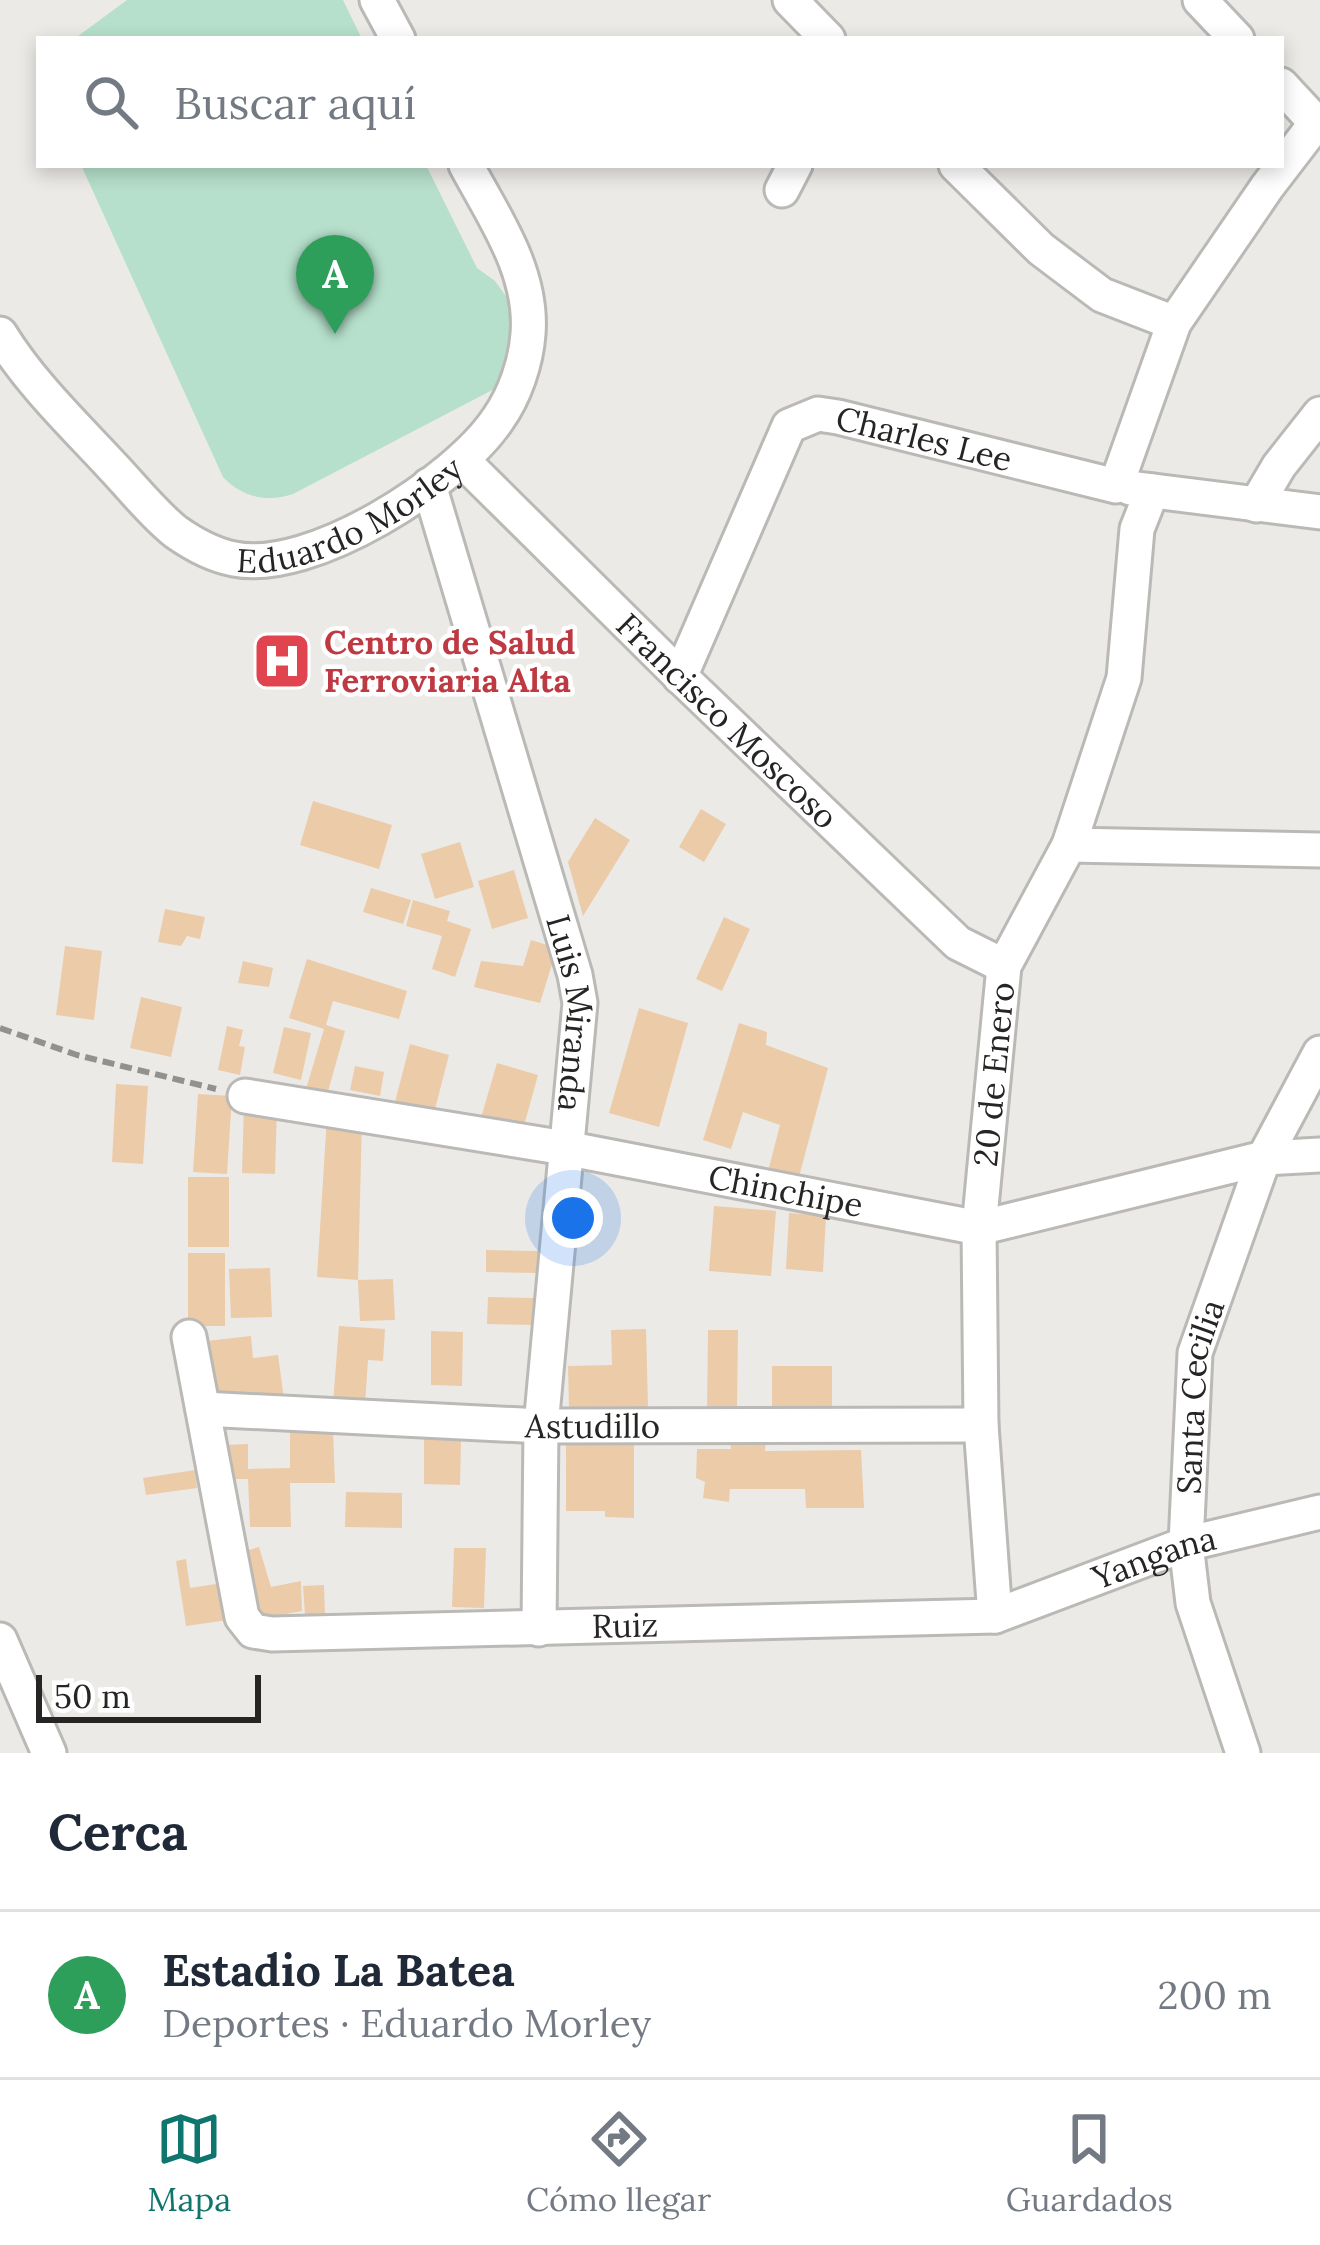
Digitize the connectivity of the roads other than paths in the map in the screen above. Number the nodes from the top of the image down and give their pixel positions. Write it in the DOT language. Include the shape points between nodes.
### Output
graph roads {
  1 [pos="377,0"];
  2 [pos="790,0"];
  3 [pos="1200,0"];
  4 [pos="396,36"];
  5 [pos="825,36"];
  6 [pos="1234,36"];
  7 [pos="1284,89"];
  8 [pos="1318,125"];
  9 [pos="1284,166"];
  10 [pos="468,168"];
  11 [pos="959,168"];
  12 [pos="1283,168"];
  13 [pos="1174,323"];
  14 [pos="0,334"];
  15 [pos="1320,414"];
  16 [pos="462,460"];
  17 [pos="429,485"];
  18 [pos="1116,486"];
  19 [pos="1152,491"];
  20 [pos="1256,505"];
  21 [pos="1320,512"];
  22 [pos="680,676"];
  23 [pos="1069,845"];
  24 [pos="1320,850"];
  25 [pos="1004,967"];
  26 [pos="1320,1053"];
  27 [pos="245,1096"];
  28 [pos="565,1148"];
  29 [pos="1320,1155"];
  30 [pos="1264,1158"];
  31 [pos="979,1228"];
  32 [pos="189,1337"];
  33 [pos="203,1409"];
  34 [pos="981,1425"];
  35 [pos="541,1426"];
  36 [pos="1320,1512"];
  37 [pos="1186,1544"];
  38 [pos="995,1616"];
  39 [pos="539,1629"];
  40 [pos="0,1640"];
  41 [pos="50,1753"];
  42 [pos="1244,1753"];
  1 -- 4 [label="street"];
  2 -- 5 [label="street"];
  3 -- 6 [label="street"];
  7 -- 8 [label="street"];
  8 -- 9 [label="street"];
  10 -- 16 [label="street, Eduardo Morley" via="519,266 528,336 498,419"];
  11 -- 13 [label="street" via="1041,249 1102,295"];
  12 -- 13 [label="street"];
  13 -- 18 [label="street"];
  14 -- 17 [label="street, Eduardo Morley" via="174,530 235,560 290,559"];
  15 -- 20 [label="street"];
  16 -- 17 [label="street, Eduardo Morley"];
  16 -- 22 [label="street, Francisco Moscoso"];
  17 -- 28 [label="street, Luis Miranda" via="575,975 579,1029"];
  18 -- 19 [label="street, Charles Lee"];
  18 -- 22 [label="street, Charles Lee" via="838,417 799,420 788,426 767,470"];
  19 -- 20 [label="street, Charles Lee"];
  19 -- 23 [label="street, 20 de Enero" via="1137,529 1124,678"];
  20 -- 21 [label="street, Charles Lee"];
  22 -- 25 [label="street, Francisco Moscoso" via="958,943"];
  23 -- 24 [label="street"];
  23 -- 25 [label="street, 20 de Enero"];
  25 -- 31 [label="street, 20 de Enero"];
  26 -- 30 [label="street, Santa Cecilia"];
  27 -- 28 [label="street, Chinchipe"];
  28 -- 31 [label="street, Chinchipe"];
  28 -- 35 [label="street, Luis Miranda"];
  29 -- 30 [label="street, Chinchipe"];
  30 -- 31 [label="street, Chinchipe"];
  30 -- 37 [label="street, Santa Cecilia" via="1195,1353"];
  31 -- 34 [label="street, 20 de Enero"];
  32 -- 33 [label="street"];
  33 -- 35 [label="street, Astudillo"];
  33 -- 39 [label="street, Ruiz" via="242,1617 254,1631"];
  34 -- 35 [label="street, Astudillo"];
  34 -- 38 [label="street, 20 de Enero"];
  35 -- 39 [label="street, Luis Miranda"];
  36 -- 37 [label="street, Yangana"];
  37 -- 38 [label="street, Yangana"];
  37 -- 42 [label="street, Santa Cecilia" via="1193,1603"];
  38 -- 39 [label="street, Ruiz"];
  40 -- 41 [label="street"];
}
